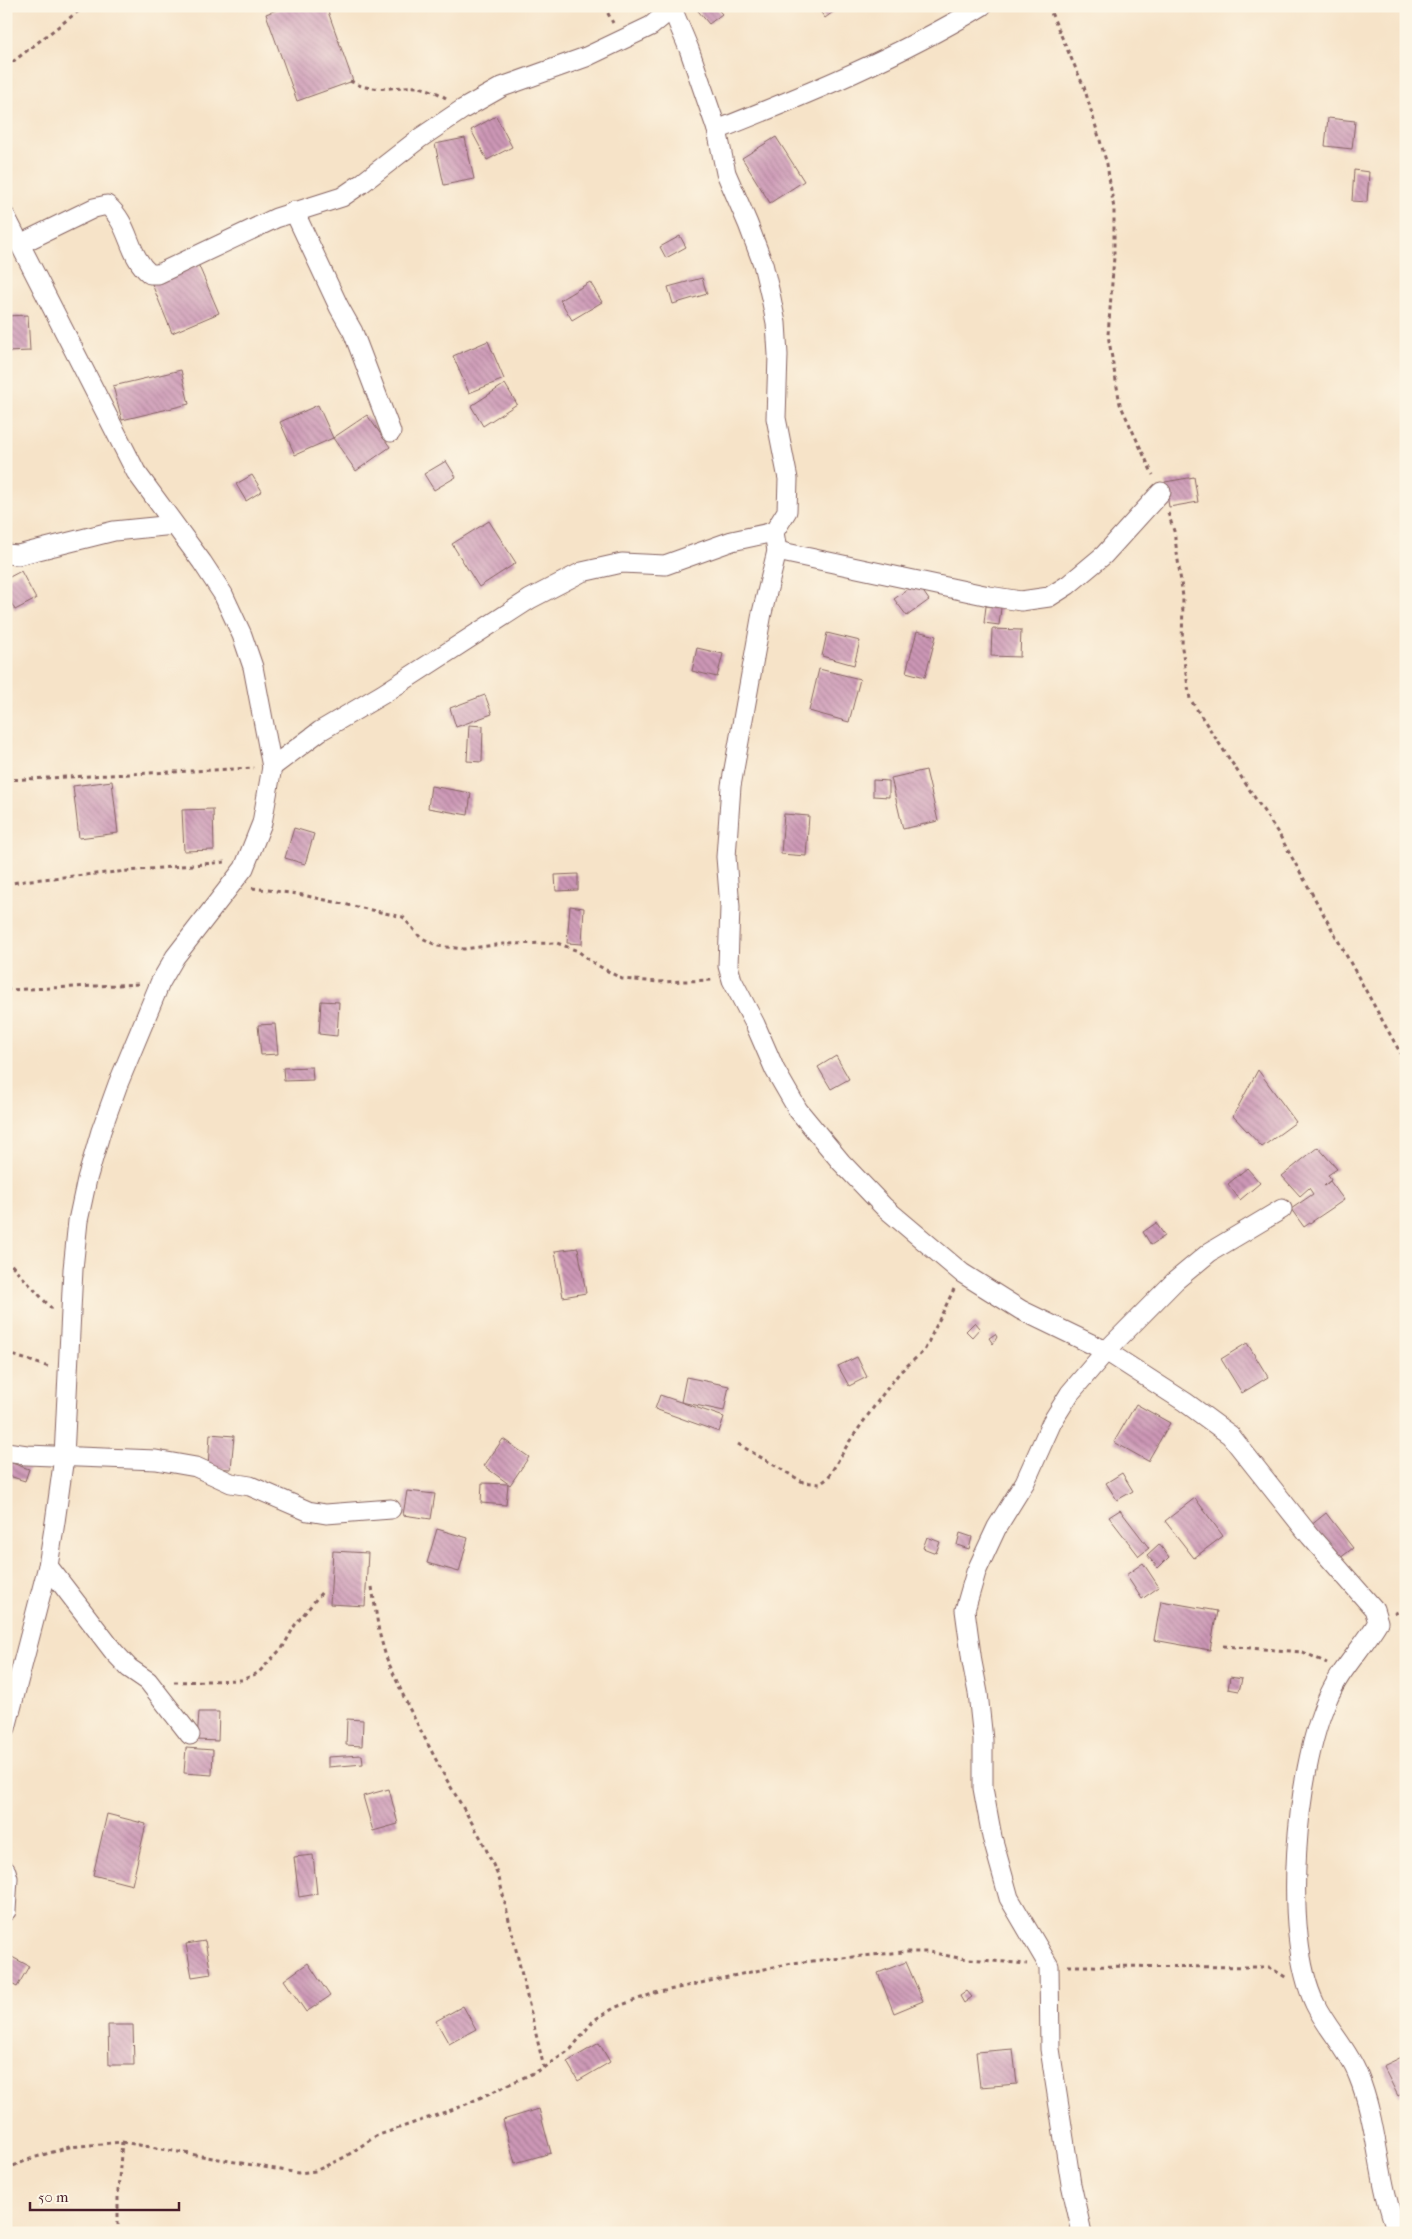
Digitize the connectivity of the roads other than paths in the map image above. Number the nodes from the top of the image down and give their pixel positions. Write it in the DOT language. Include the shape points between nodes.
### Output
graph roads {
  1 [pos="670,6"];
  2 [pos="982,6"];
  3 [pos="717,130"];
  4 [pos="294,211"];
  5 [pos="6,216"];
  6 [pos="20,244"];
  7 [pos="391,432"];
  8 [pos="1161,492"];
  9 [pos="174,525"];
  10 [pos="776,541"];
  11 [pos="6,554"];
  12 [pos="272,767"];
  13 [pos="1282,1209"];
  14 [pos="1106,1351"];
  15 [pos="6,1452"];
  16 [pos="64,1457"];
  17 [pos="391,1509"];
  18 [pos="48,1566"];
  19 [pos="6,1728"];
  20 [pos="190,1735"];
  21 [pos="6,1871"];
  22 [pos="6,1911"];
  23 [pos="1082,2233"];
  24 [pos="1398,2233"];
  1 -- 3 [label="street" via="689,49"];
  1 -- 4 [label="street" via="664,16 651,26 586,57 502,87 463,109 342,197"];
  2 -- 3 [label="street" via="879,62"];
  3 -- 10 [label="street" via="726,173 762,264 776,323 776,418 788,479 787,511"];
  4 -- 6 [label="street" via="158,274 150,274 140,266 124,225 107,206 94,208"];
  4 -- 7 [label="street" via="353,332"];
  5 -- 6 [label="street"];
  6 -- 9 [label="street" via="136,472"];
  8 -- 10 [label="street" via="1104,555 1049,597 1021,600 989,596"];
  9 -- 11 [label="street" via="114,531 18,555"];
  9 -- 12 [label="street" via="223,594 242,635 253,667"];
  10 -- 12 [label="street" via="732,541 664,565 622,563 582,572 530,599 392,689 320,731"];
  10 -- 14 [label="street" via="731,786 726,856 730,906 728,966 732,980 798,1110 884,1207 962,1273 1021,1310"];
  12 -- 16 [label="street" via="262,824 244,868 175,957 160,984 104,1121 78,1221"];
  13 -- 14 [label="street" via="1210,1252"];
  14 -- 23 [label="street" via="1070,1393 1052,1422 1025,1482 997,1527 976,1572 965,1610 983,1740 983,1788 992,1837 1009,1898 1049,1966 1050,2049"];
  14 -- 24 [label="street" via="1230,1435 1310,1536 1374,1609 1378,1622 1343,1671 1317,1727 1299,1814 1298,1944 1316,2005 1359,2076 1374,2129 1386,2198"];
  15 -- 16 [label="street"];
  16 -- 17 [label="street" via="156,1460 196,1467 308,1511 326,1514"];
  16 -- 18 [label="street"];
  18 -- 19 [label="street"];
  18 -- 20 [label="street" via="114,1652 148,1681"];
  21 -- 22 [label="street"];
}
